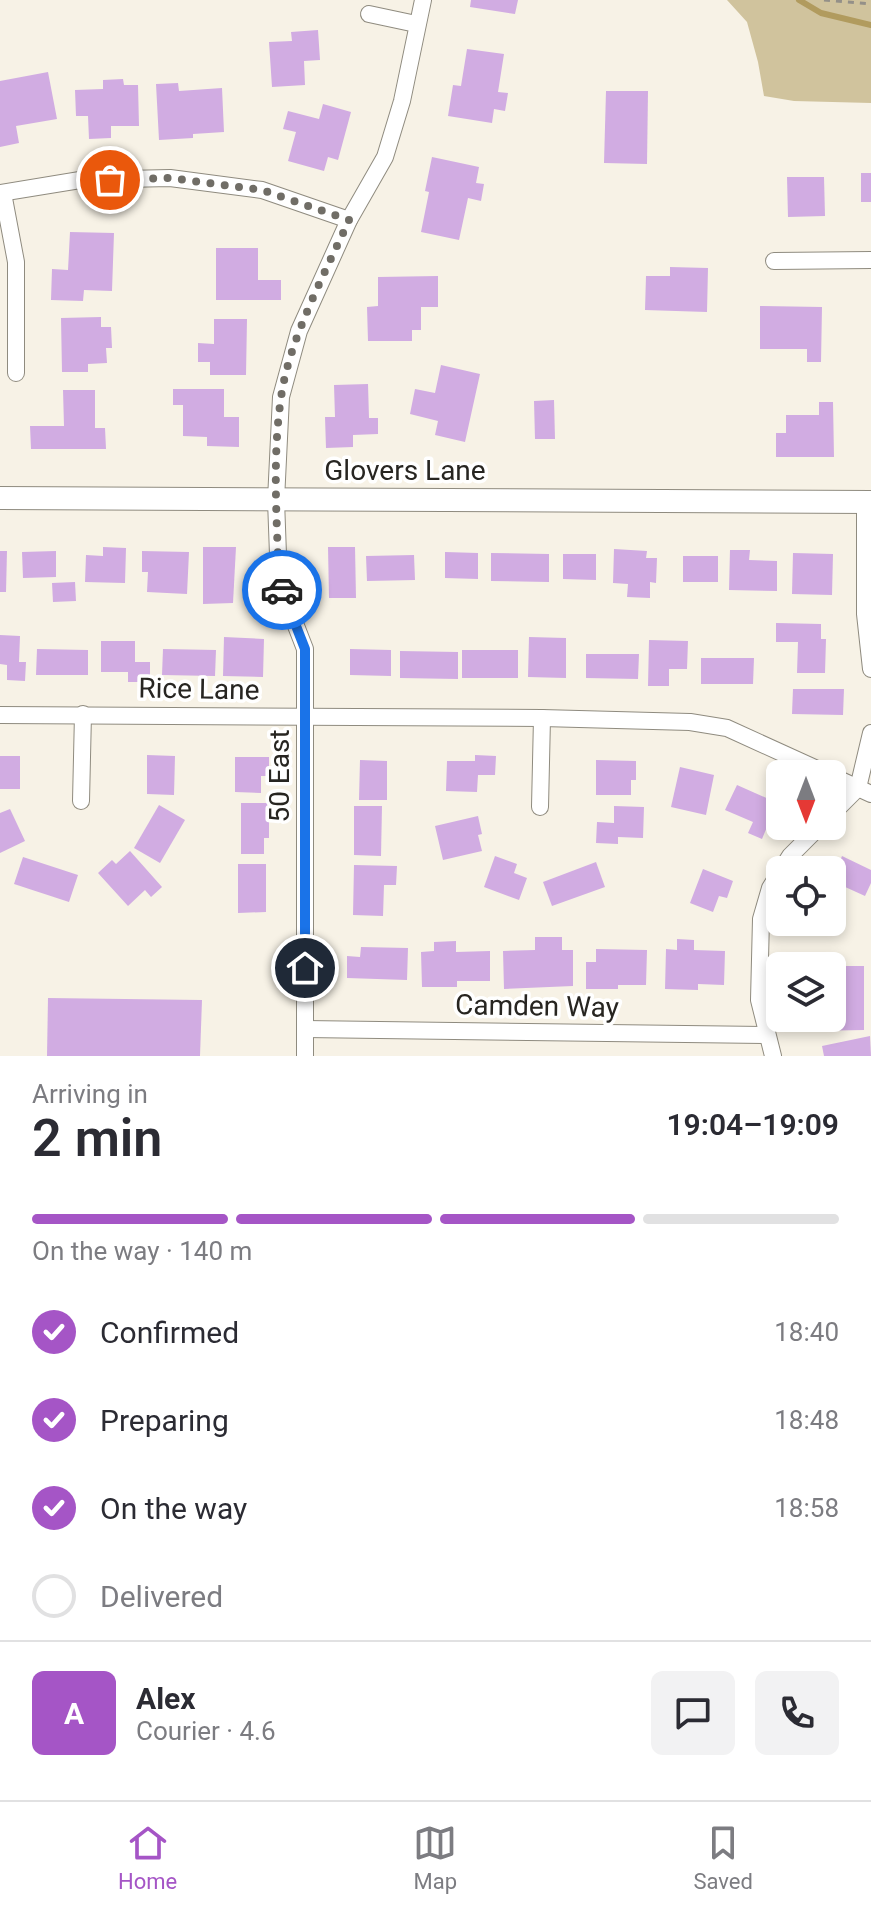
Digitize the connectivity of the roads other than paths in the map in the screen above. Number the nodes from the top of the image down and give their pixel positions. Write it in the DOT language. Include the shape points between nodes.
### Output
graph roads {
  1 [pos="423,0"];
  2 [pos="369,14"];
  3 [pos="416,24"];
  4 [pos="2,193"];
  5 [pos="349,220"];
  6 [pos="871,260"];
  7 [pos="774,261"];
  8 [pos="16,373"];
  9 [pos="0,498"];
  10 [pos="276,500"];
  11 [pos="868,502"];
  12 [pos="871,669"];
  13 [pos="83,714"];
  14 [pos="0,715"];
  15 [pos="305,716"];
  16 [pos="542,718"];
  17 [pos="871,733"];
  18 [pos="797,760"];
  19 [pos="864,791"];
  20 [pos="81,801"];
  21 [pos="846,804"];
  22 [pos="540,807"];
  23 [pos="806,840"];
  24 [pos="790,856"];
  25 [pos="766,902"];
  26 [pos="305,1029"];
  27 [pos="767,1035"];
  28 [pos="305,1056"];
  29 [pos="773,1056"];
  1 -- 3 [label="street, 50 East"];
  2 -- 3 [label="street"];
  3 -- 5 [label="street, 50 East" via="385,157"];
  4 -- 5 [label="street" via="80,180 170,178 262,190"];
  4 -- 8 [label="street" via="16,262"];
  5 -- 10 [label="street, 50 East" via="299,331 281,397"];
  6 -- 7 [label="street"];
  9 -- 10 [label="street, Glovers Lane"];
  10 -- 11 [label="street, Glovers Lane"];
  10 -- 15 [label="street, 50 East" via="279,582 305,649"];
  11 -- 12 [label="street" via="865,614"];
  13 -- 14 [label="street, Rice Lane"];
  13 -- 15 [label="street, Rice Lane"];
  13 -- 20 [label="street"];
  15 -- 16 [label="street, Rice Lane"];
  15 -- 26 [label="street, 50 East"];
  16 -- 18 [label="street, Rice Lane" via="727,728"];
  16 -- 22 [label="street"];
  17 -- 19 [label="street"];
  19 -- 21 [label="street"];
  23 -- 24 [label="street"];
  25 -- 27 [label="street" via="759,1000"];
  26 -- 27 [label="street, Camden Way"];
  26 -- 28 [label="street, 50 East"];
  27 -- 29 [label="street"];
}
